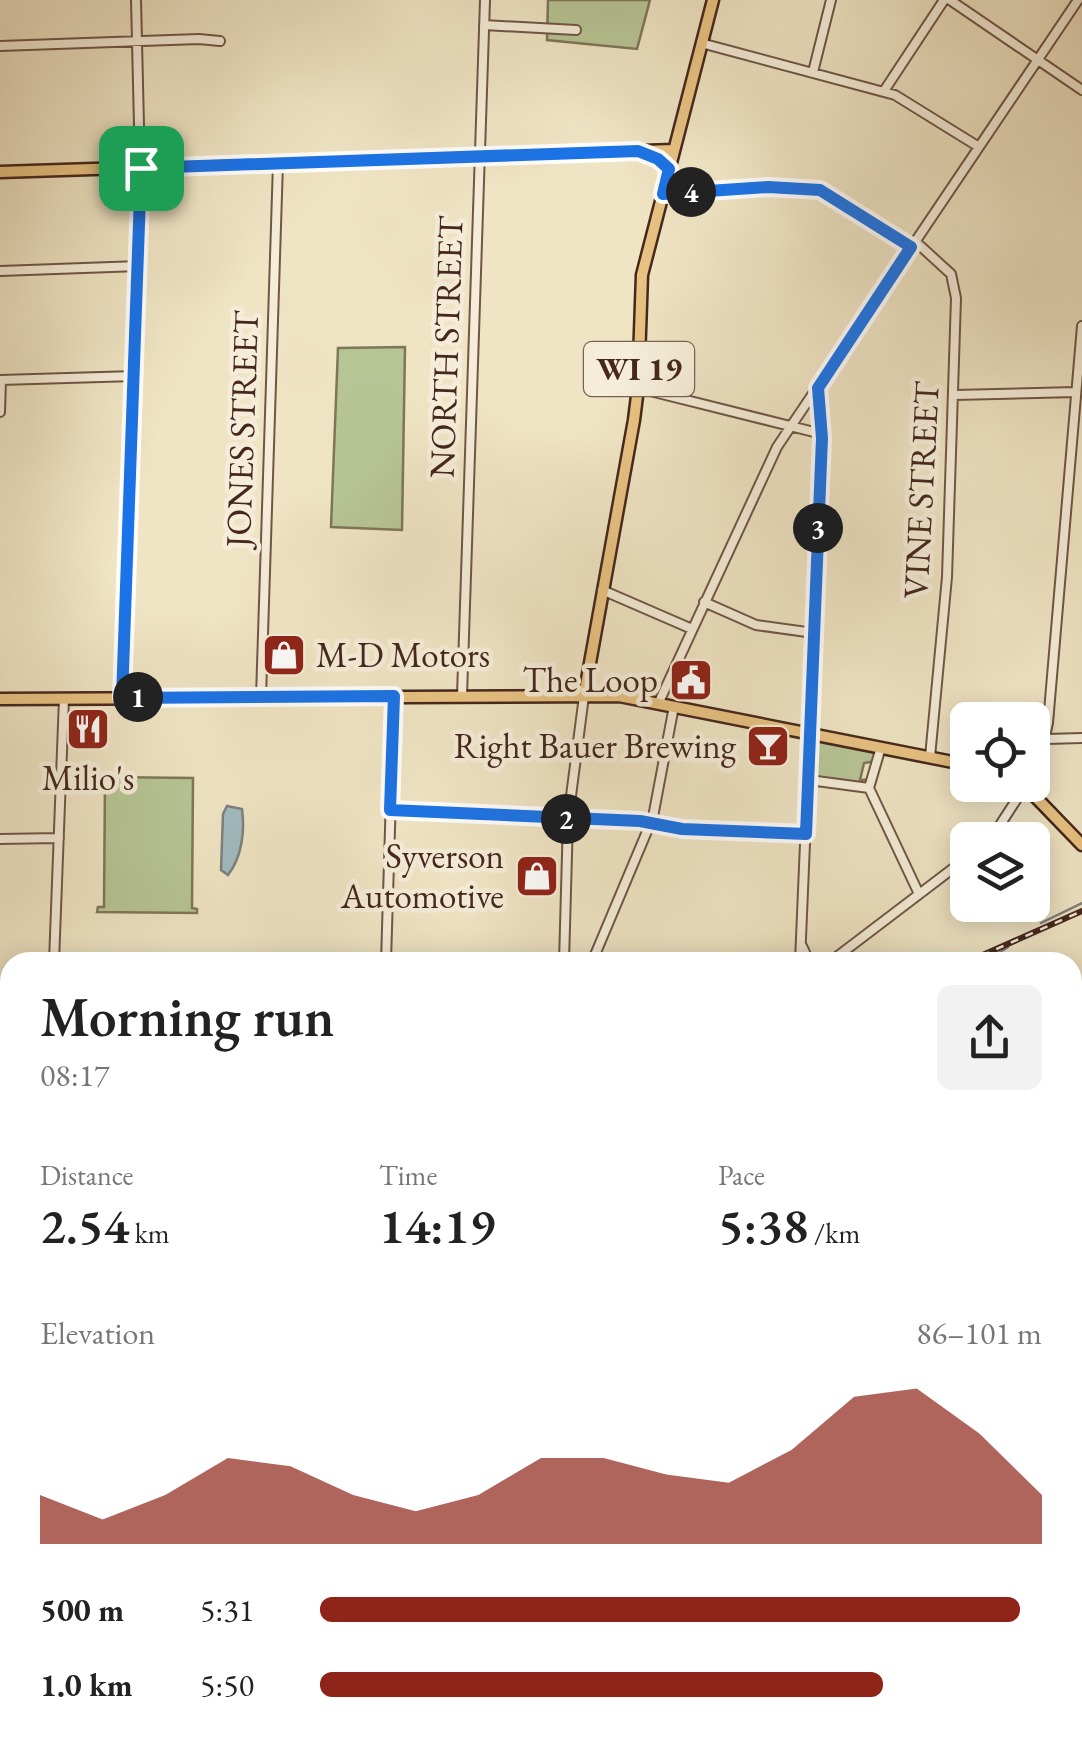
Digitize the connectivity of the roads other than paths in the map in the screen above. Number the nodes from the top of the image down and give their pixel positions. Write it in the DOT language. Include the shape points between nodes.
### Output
graph roads {
  1 [pos="136,0"];
  2 [pos="485,0"];
  3 [pos="712,0"];
  4 [pos="831,0"];
  5 [pos="947,0"];
  6 [pos="1078,0"];
  7 [pos="484,25"];
  8 [pos="576,30"];
  9 [pos="136,41"];
  10 [pos="220,41"];
  11 [pos="701,44"];
  12 [pos="0,46"];
  13 [pos="1038,60"];
  14 [pos="813,72"];
  15 [pos="1082,90"];
  16 [pos="884,91"];
  17 [pos="979,147"];
  18 [pos="673,150"];
  19 [pos="638,151"];
  20 [pos="480,156"];
  21 [pos="278,163"];
  22 [pos="141,168"];
  23 [pos="669,169"];
  24 [pos="0,172"];
  25 [pos="663,194"];
  26 [pos="913,245"];
  27 [pos="139,266"];
  28 [pos="0,271"];
  29 [pos="1082,326"];
  30 [pos="135,376"];
  31 [pos="1,380"];
  32 [pos="638,388"];
  33 [pos="818,388"];
  34 [pos="1076,392"];
  35 [pos="954,394"];
  36 [pos="0,412"];
  37 [pos="792,424"];
  38 [pos="822,434"];
  39 [pos="602,590"];
  40 [pos="704,602"];
  41 [pos="692,629"];
  42 [pos="814,633"];
  43 [pos="394,696"];
  44 [pos="462,696"];
  45 [pos="584,696"];
  46 [pos="261,697"];
  47 [pos="64,698"];
  48 [pos="122,698"];
  49 [pos="0,699"];
  50 [pos="659,702"];
  51 [pos="1049,702"];
  52 [pos="674,705"];
  53 [pos="810,732"];
  54 [pos="1082,738"];
  55 [pos="1050,739"];
  56 [pos="879,751"];
  57 [pos="930,757"];
  58 [pos="950,761"];
  59 [pos="808,780"];
  60 [pos="870,787"];
  61 [pos="1041,802"];
  62 [pos="390,810"];
  63 [pos="568,819"];
  64 [pos="652,822"];
  65 [pos="806,834"];
  66 [pos="59,838"];
  67 [pos="0,840"];
  68 [pos="1082,845"];
  69 [pos="950,871"];
  70 [pos="919,894"];
  71 [pos="801,942"];
  72 [pos="54,952"];
  73 [pos="386,952"];
  74 [pos="564,952"];
  75 [pos="596,952"];
  76 [pos="800,952"];
  77 [pos="804,952"];
  78 [pos="843,952"];
  1 -- 9 [label="street"];
  2 -- 7 [label="street, NORTH STREET"];
  3 -- 11 [label="main road"];
  4 -- 14 [label="street"];
  5 -- 13 [label="street"];
  5 -- 16 [label="street"];
  6 -- 13 [label="street"];
  7 -- 8 [label="street"];
  7 -- 20 [label="street, NORTH STREET"];
  9 -- 10 [label="street"];
  9 -- 12 [label="street"];
  9 -- 22 [label="street"];
  11 -- 14 [label="street"];
  11 -- 18 [label="main road"];
  13 -- 15 [label="street"];
  13 -- 17 [label="street"];
  14 -- 16 [label="street"];
  16 -- 17 [label="street"];
  17 -- 26 [label="street"];
  18 -- 19 [label="main road"];
  18 -- 23 [label="main road, WI 19"];
  19 -- 20 [label="main road"];
  19 -- 23 [label="main road"];
  20 -- 21 [label="main road"];
  20 -- 44 [label="street, NORTH STREET"];
  21 -- 22 [label="main road"];
  21 -- 46 [label="street, JONES STREET"];
  22 -- 24 [label="main road"];
  22 -- 27 [label="street"];
  23 -- 25 [label="main road, WI 19"];
  25 -- 26 [label="street, VINE STREET" via="820,190"];
  25 -- 32 [label="main road, WI 19" via="642,275"];
  26 -- 33 [label="street"];
  26 -- 35 [label="street, VINE STREET" via="946,269 954,284"];
  27 -- 28 [label="street"];
  27 -- 30 [label="street"];
  29 -- 34 [label="street"];
  30 -- 31 [label="street"];
  30 -- 48 [label="street"];
  31 -- 36 [label="street"];
  32 -- 37 [label="street"];
  32 -- 39 [label="main road, WI 19"];
  33 -- 37 [label="street"];
  33 -- 38 [label="street"];
  34 -- 35 [label="street"];
  34 -- 51 [label="street"];
  35 -- 57 [label="street, VINE STREET" via="947,577"];
  37 -- 38 [label="street"];
  37 -- 40 [label="street"];
  38 -- 42 [label="street"];
  39 -- 41 [label="street"];
  39 -- 45 [label="main road, WI 19"];
  40 -- 41 [label="street"];
  40 -- 42 [label="street" via="756,625"];
  41 -- 50 [label="street"];
  42 -- 53 [label="street"];
  43 -- 44 [label="main road"];
  43 -- 46 [label="main road"];
  43 -- 62 [label="street"];
  44 -- 45 [label="main road"];
  45 -- 50 [label="main road"];
  45 -- 63 [label="street"];
  46 -- 48 [label="main road"];
  47 -- 48 [label="main road"];
  47 -- 49 [label="main road"];
  47 -- 66 [label="street"];
  50 -- 52 [label="main road"];
  52 -- 53 [label="main road"];
  52 -- 64 [label="street"];
  53 -- 56 [label="main road"];
  53 -- 59 [label="street"];
  54 -- 55 [label="street"];
  56 -- 57 [label="main road"];
  56 -- 60 [label="street"];
  57 -- 58 [label="main road"];
  59 -- 60 [label="street"];
  59 -- 65 [label="street"];
  60 -- 70 [label="street"];
  61 -- 68 [label="main road"];
  62 -- 63 [label="street"];
  62 -- 73 [label="street"];
  63 -- 64 [label="street"];
  63 -- 74 [label="street"];
  64 -- 65 [label="street"];
  64 -- 75 [label="street"];
  65 -- 71 [label="street"];
  66 -- 67 [label="street"];
  66 -- 72 [label="street"];
  69 -- 70 [label="street"];
  70 -- 78 [label="street"];
  71 -- 76 [label="street"];
  71 -- 77 [label="street"];
}
